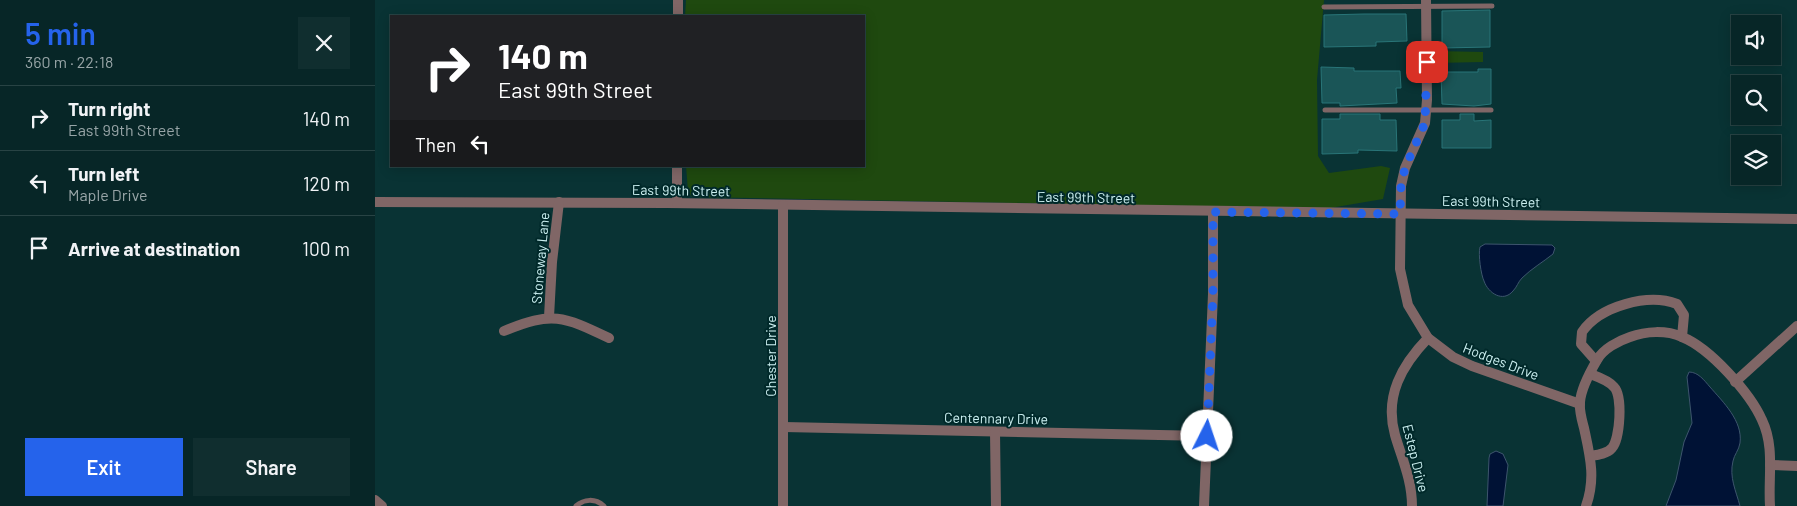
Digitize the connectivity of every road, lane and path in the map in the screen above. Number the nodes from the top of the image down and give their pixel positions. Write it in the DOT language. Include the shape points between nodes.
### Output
graph roads {
  1 [pos="678,0"];
  2 [pos="1426,3"];
  3 [pos="1492,6"];
  4 [pos="1324,7"];
  5 [pos="678,15"];
  6 [pos="1325,110"];
  7 [pos="1426,110"];
  8 [pos="1491,110"];
  9 [pos="677,167"];
  10 [pos="375,202"];
  11 [pos="559,202"];
  12 [pos="677,204"];
  13 [pos="783,205"];
  14 [pos="1213,212"];
  15 [pos="1400,214"];
  16 [pos="1797,219"];
  17 [pos="549,317"];
  18 [pos="1797,326"];
  19 [pos="504,331"];
  20 [pos="1682,337"];
  21 [pos="609,338"];
  22 [pos="1428,338"];
  23 [pos="1596,361"];
  24 [pos="1590,374"];
  25 [pos="1735,382"];
  26 [pos="1579,404"];
  27 [pos="784,427"];
  28 [pos="995,432"];
  29 [pos="1207,436"];
  30 [pos="1590,456"];
  31 [pos="1770,465"];
  32 [pos="1797,466"];
  33 [pos="375,500"];
  34 [pos="382,506"];
  35 [pos="575,506"];
  36 [pos="604,506"];
  37 [pos="783,506"];
  38 [pos="996,506"];
  39 [pos="1204,506"];
  40 [pos="1412,506"];
  41 [pos="1586,506"];
  42 [pos="1770,506"];
  1 -- 5 [label="street"];
  2 -- 3 [label="lane"];
  2 -- 4 [label="lane"];
  2 -- 7 [label="street, Hodges Drive"];
  6 -- 7 [label="lane"];
  7 -- 8 [label="lane"];
  7 -- 15 [label="street, Hodges Drive" via="1425,123 1405,168"];
  9 -- 12 [label="street"];
  10 -- 11 [label="street, East 99th Street"];
  11 -- 12 [label="street, East 99th Street"];
  11 -- 17 [label="street, Stoneway Lane"];
  12 -- 13 [label="street, East 99th Street"];
  13 -- 14 [label="street, East 99th Street"];
  13 -- 27 [label="street, Chester Drive"];
  14 -- 15 [label="street, East 99th Street"];
  14 -- 29 [label="street"];
  15 -- 16 [label="street, East 99th Street"];
  15 -- 22 [label="street, Hodges Drive" via="1403,287 1412,314"];
  17 -- 19 [label="street" via="532,319"];
  17 -- 21 [label="street" via="573,322"];
  18 -- 25 [label="street"];
  20 -- 23 [label="street" via="1660,332 1636,335 1616,343"];
  20 -- 23 [label="street" via="1684,315 1677,304 1649,301 1619,307 1599,316 1581,332 1581,344"];
  20 -- 25 [label="street" via="1706,352"];
  22 -- 26 [label="street, Hodges Drive" via="1461,362"];
  22 -- 40 [label="street, Estep Drive" via="1401,370 1392,401 1394,428 1409,480"];
  23 -- 24 [label="street"];
  24 -- 26 [label="street"];
  24 -- 30 [label="street" via="1614,386 1620,408 1614,445 1609,452"];
  25 -- 31 [label="street" via="1763,421 1769,440"];
  26 -- 30 [label="street"];
  27 -- 28 [label="street, Centennary Drive"];
  27 -- 37 [label="street, Chester Drive"];
  28 -- 29 [label="street, Centennary Drive"];
  28 -- 38 [label="street"];
  29 -- 39 [label="street"];
  30 -- 41 [label="street" via="1593,480"];
  31 -- 32 [label="street"];
  31 -- 42 [label="street"];
  33 -- 34 [label="street"];
  35 -- 36 [label="lane" via="584,500 595,500"];
}
